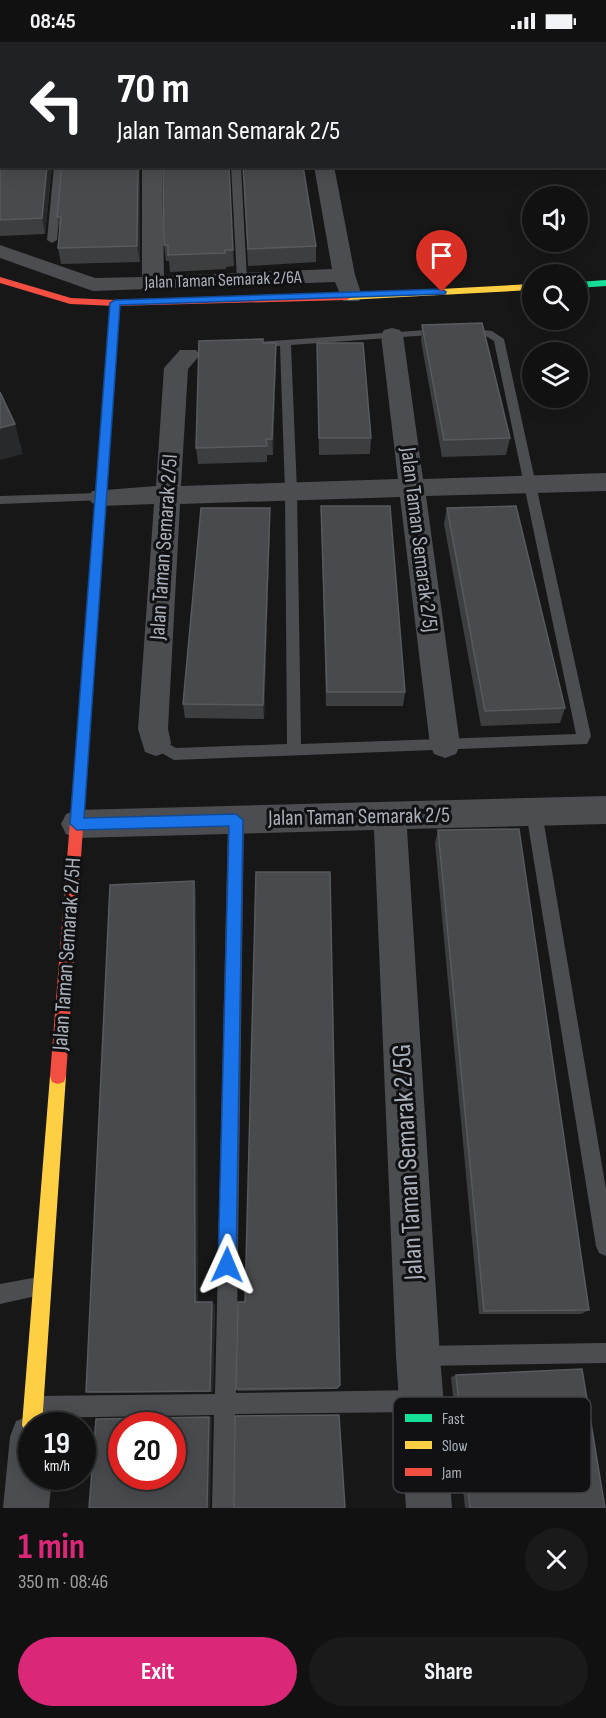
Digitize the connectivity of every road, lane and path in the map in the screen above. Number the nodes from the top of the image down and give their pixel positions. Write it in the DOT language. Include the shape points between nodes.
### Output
graph roads {
  1 [pos="59,168"];
  2 [pos="152,168"];
  3 [pos="236,168"];
  4 [pos="324,168"];
  5 [pos="52,240"];
  6 [pos="0,251"];
  7 [pos="344,275"];
  8 [pos="242,279"];
  9 [pos="0,280"];
  10 [pos="153,282"];
  11 [pos="606,283"];
  12 [pos="588,284"];
  13 [pos="522,288"];
  14 [pos="351,297"];
  15 [pos="115,303"];
  16 [pos="392,335"];
  17 [pos="285,342"];
  18 [pos="229,346"];
  19 [pos="193,353"];
  20 [pos="606,482"];
  21 [pos="530,484"];
  22 [pos="413,488"];
  23 [pos="291,491"];
  24 [pos="167,495"];
  25 [pos="101,497"];
  26 [pos="0,500"];
  27 [pos="156,743"];
  28 [pos="445,745"];
  29 [pos="294,750"];
  30 [pos="606,810"];
  31 [pos="534,812"];
  32 [pos="390,816"];
  33 [pos="236,820"];
  34 [pos="77,824"];
  35 [pos="606,1246"];
  36 [pos="43,1286"];
  37 [pos="0,1294"];
  38 [pos="606,1353"];
  39 [pos="418,1356"];
  40 [pos="420,1397"];
  41 [pos="393,1402"];
  42 [pos="224,1406"];
  43 [pos="34,1412"];
  44 [pos="96,1417"];
  45 [pos="27,1490"];
  46 [pos="428,1493"];
  47 [pos="26,1508"];
  48 [pos="223,1508"];
  49 [pos="429,1508"];
  1 -- 5 [label="lane"];
  2 -- 10 [label="street"];
  3 -- 8 [label="lane"];
  4 -- 7 [label="street"];
  6 -- 10 [label="street, Jalan Taman Semarak 2/6A" via="93,285"];
  7 -- 8 [label="street, Jalan Taman Semarak 2/6A"];
  7 -- 14 [label="street"];
  8 -- 10 [label="street, Jalan Taman Semarak 2/6A"];
  9 -- 15 [label="street" via="70,301"];
  11 -- 12 [label="street"];
  13 -- 14 [label="street"];
  14 -- 15 [label="street"];
  15 -- 25 [label="street, Jalan Taman Semarak 2/5H"];
  16 -- 17 [label="lane"];
  16 -- 21 [label="lane" via="471,330 499,339"];
  16 -- 22 [label="street, Jalan Taman Semarak 2/5J"];
  17 -- 18 [label="lane"];
  17 -- 23 [label="lane"];
  19 -- 24 [label="street, Jalan Taman Semarak 2/5I" via="176,368"];
  20 -- 21 [label="street"];
  21 -- 22 [label="street"];
  21 -- 28 [label="lane" via="584,736 582,740"];
  22 -- 23 [label="street"];
  22 -- 28 [label="street, Jalan Taman Semarak 2/5J"];
  23 -- 24 [label="street"];
  23 -- 29 [label="lane"];
  24 -- 25 [label="street"];
  24 -- 27 [label="street, Jalan Taman Semarak 2/5I" via="153,729"];
  25 -- 26 [label="lane"];
  25 -- 34 [label="street, Jalan Taman Semarak 2/5H"];
  27 -- 29 [label="lane" via="174,754"];
  28 -- 29 [label="lane"];
  30 -- 31 [label="street, Jalan Taman Semarak 2/5"];
  31 -- 32 [label="street, Jalan Taman Semarak 2/5"];
  31 -- 35 [label="lane"];
  32 -- 33 [label="street, Jalan Taman Semarak 2/5"];
  32 -- 39 [label="street, Jalan Taman Semarak 2/5G"];
  33 -- 34 [label="street, Jalan Taman Semarak 2/5"];
  33 -- 42 [label="lane"];
  34 -- 36 [label="street, Jalan Taman Semarak 2/5H"];
  36 -- 37 [label="lane"];
  36 -- 43 [label="street, Jalan Taman Semarak 2/5H"];
  38 -- 39 [label="lane"];
  39 -- 40 [label="street, Jalan Taman Semarak 2/5G"];
  41 -- 42 [label="lane"];
  42 -- 44 [label="lane"];
  42 -- 48 [label="lane"];
  45 -- 47 [label="street, Jalan Taman Semarak 2/5H"];
  46 -- 49 [label="street, Jalan Taman Semarak 2/5G"];
}
